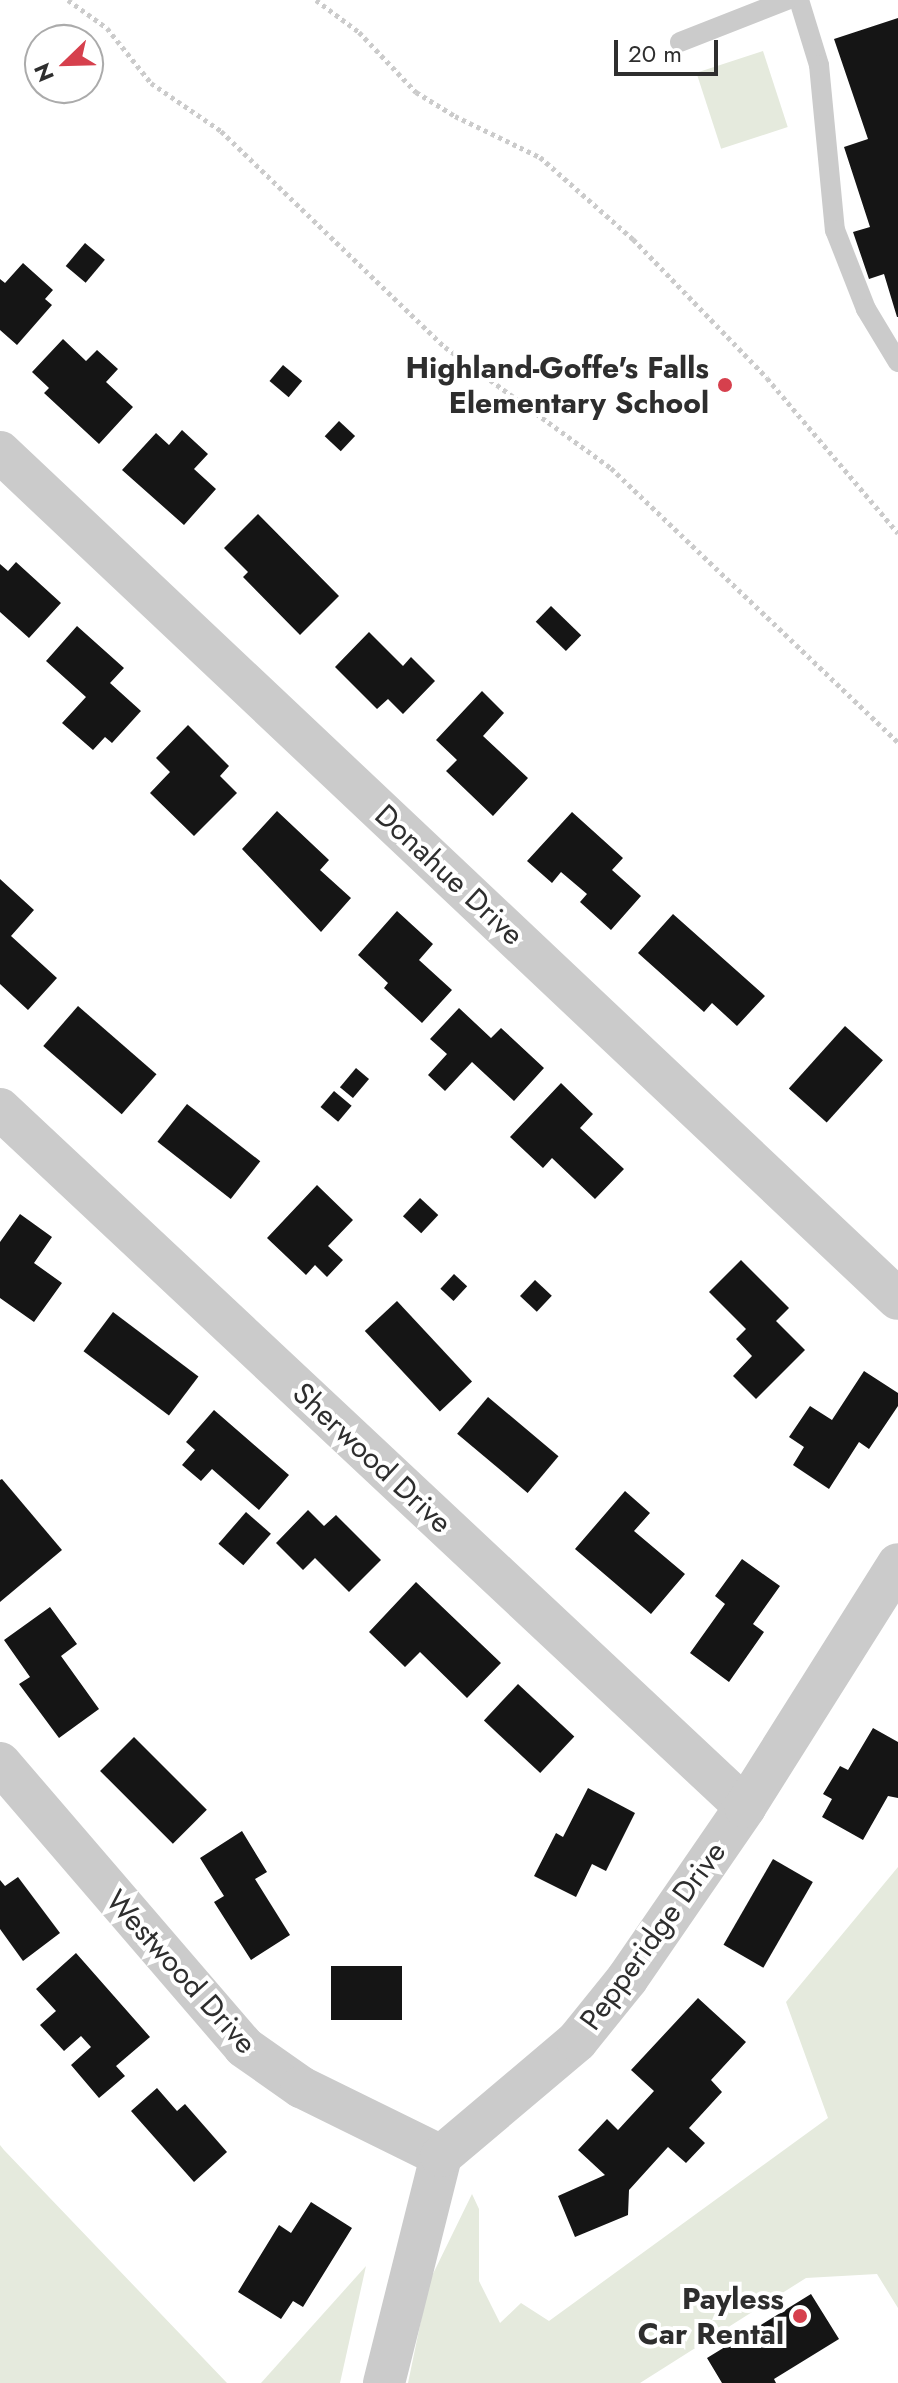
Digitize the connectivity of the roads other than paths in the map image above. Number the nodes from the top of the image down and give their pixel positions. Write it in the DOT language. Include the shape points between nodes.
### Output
graph roads {
  1 [pos="787,0"];
  2 [pos="799,0"];
  3 [pos="680,42"];
  4 [pos="898,362"];
  5 [pos="0,452"];
  6 [pos="0,1109"];
  7 [pos="898,1299"];
  8 [pos="898,1564"];
  9 [pos="0,1763"];
  10 [pos="745,1807"];
  11 [pos="441,2156"];
  12 [pos="384,2383"];
  1 -- 3 [label="lane"];
  2 -- 4 [label="lane" via="819,65 835,230 866,309"];
  5 -- 7 [label="street, Donahue Drive"];
  6 -- 10 [label="street, Sherwood Drive"];
  8 -- 10 [label="street, Pepperidge Drive"];
  9 -- 11 [label="street, Westwood Drive" via="244,2047 301,2087"];
  10 -- 11 [label="street, Pepperidge Drive" via="627,1979 577,2041"];
  11 -- 12 [label="street"];
}
